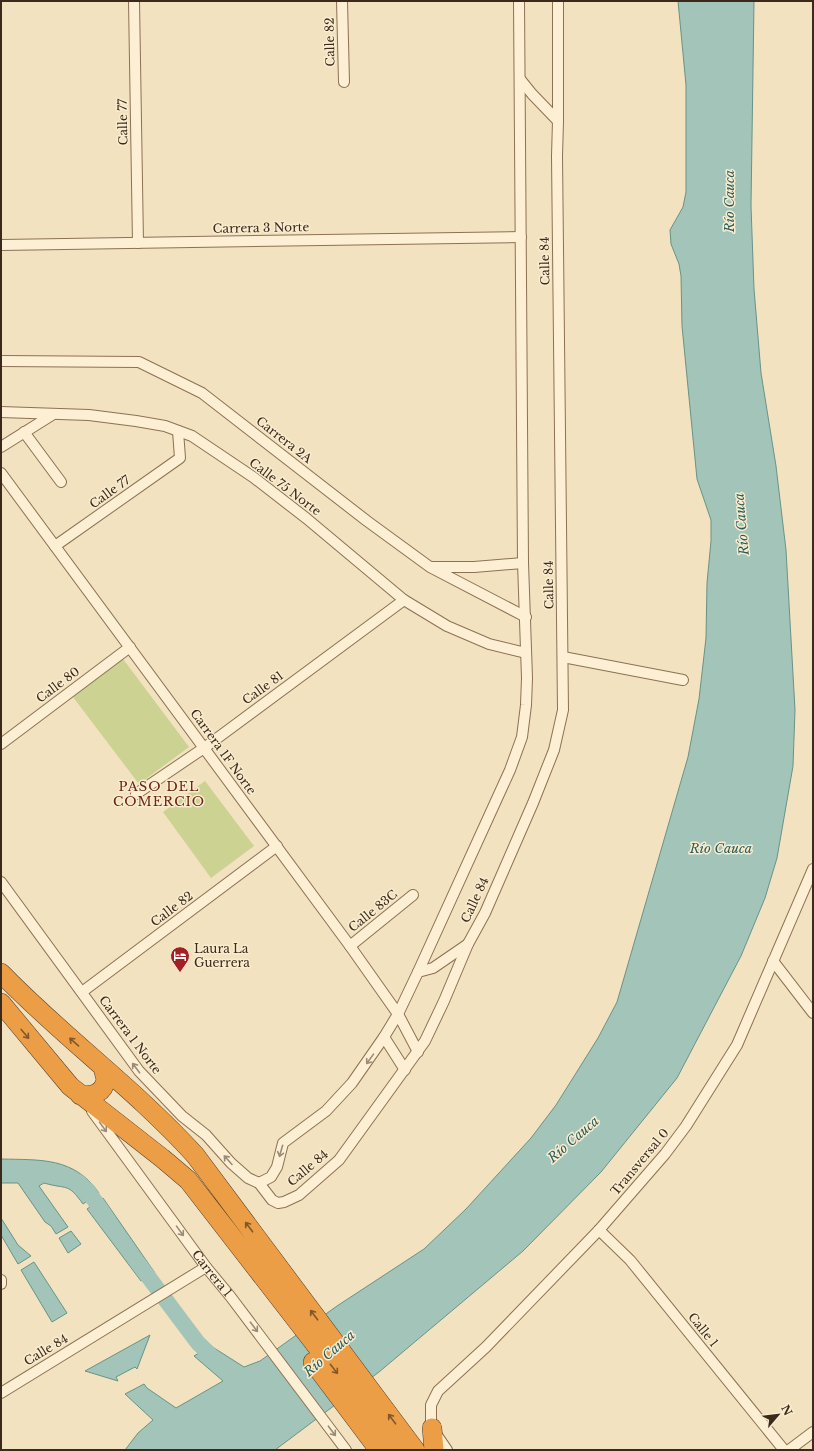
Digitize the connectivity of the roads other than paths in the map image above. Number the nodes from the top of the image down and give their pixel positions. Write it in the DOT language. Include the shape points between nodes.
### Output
graph roads {
  1 [pos="134,1"];
  2 [pos="342,1"];
  3 [pos="519,1"];
  4 [pos="558,1"];
  5 [pos="520,80"];
  6 [pos="344,82"];
  7 [pos="558,121"];
  8 [pos="521,237"];
  9 [pos="138,243"];
  10 [pos="1,245"];
  11 [pos="1,361"];
  12 [pos="1,412"];
  13 [pos="52,415"];
  14 [pos="178,431"];
  15 [pos="24,432"];
  16 [pos="1,447"];
  17 [pos="1,473"];
  18 [pos="61,482"];
  19 [pos="55,546"];
  20 [pos="523,563"];
  21 [pos="430,567"];
  22 [pos="404,600"];
  23 [pos="526,617"];
  24 [pos="130,647"];
  25 [pos="526,653"];
  26 [pos="563,657"];
  27 [pos="683,680"];
  28 [pos="1,744"];
  29 [pos="204,748"];
  30 [pos="136,794"];
  31 [pos="276,846"];
  32 [pos="813,869"];
  33 [pos="1,882"];
  34 [pos="413,895"];
  35 [pos="468,944"];
  36 [pos="350,946"];
  37 [pos="773,961"];
  38 [pos="418,972"];
  39 [pos="1,973"];
  40 [pos="82,992"];
  41 [pos="1,1003"];
  42 [pos="813,1013"];
  43 [pos="398,1014"];
  44 [pos="384,1038"];
  45 [pos="418,1052"];
  46 [pos="103,1068"];
  47 [pos="405,1070"];
  48 [pos="80,1095"];
  49 [pos="259,1183"];
  50 [pos="599,1230"];
  51 [pos="206,1267"];
  52 [pos="261,1270"];
  53 [pos="1,1280"];
  54 [pos="1,1284"];
  55 [pos="1,1392"];
  56 [pos="432,1428"];
  57 [pos="813,1432"];
  58 [pos="346,1450"];
  59 [pos="379,1450"];
  60 [pos="397,1450"];
  61 [pos="415,1450"];
  62 [pos="434,1450"];
  63 [pos="447,1450"];
  64 [pos="784,1450"];
  65 [pos="789,1450"];
  1 -- 9 [label="street, Calle 77"];
  2 -- 6 [label="street, Calle 82"];
  3 -- 5 [label="street, Calle 84"];
  4 -- 7 [label="street, Calle 84"];
  5 -- 7 [label="street"];
  5 -- 8 [label="street, Calle 84"];
  7 -- 26 [label="street, Calle 84"];
  8 -- 9 [label="street, Carrera 3 Norte"];
  8 -- 20 [label="street, Calle 84"];
  9 -- 10 [label="street, Carrera 3 Norte"];
  11 -- 21 [label="street, Carrera 2A" via="139,362 202,393"];
  12 -- 13 [label="street, Calle 75 Norte"];
  13 -- 14 [label="street, Calle 75 Norte" via="89,415 136,421"];
  13 -- 15 [label="street"];
  14 -- 19 [label="street, Calle 77" via="180,458"];
  14 -- 22 [label="street, Calle 75 Norte" via="192,436 253,477"];
  15 -- 16 [label="street"];
  15 -- 18 [label="street"];
  17 -- 19 [label="street, Carrera 1F Norte"];
  19 -- 24 [label="street, Carrera 1F Norte"];
  20 -- 21 [label="street"];
  20 -- 23 [label="street, Calle 84"];
  21 -- 23 [label="street, Carrera 2A"];
  22 -- 25 [label="street, Calle 75 Norte" via="447,626 489,644"];
  22 -- 29 [label="street, Calle 81"];
  23 -- 25 [label="street, Calle 84"];
  24 -- 28 [label="street, Calle 80"];
  24 -- 29 [label="street, Carrera 1F Norte"];
  25 -- 38 [label="street, Calle 84" via="526,705 522,736 515,757"];
  26 -- 27 [label="street"];
  26 -- 35 [label="street, Calle 84" via="563,710 554,750 485,913"];
  29 -- 30 [label="street, Calle 81"];
  29 -- 31 [label="street, Carrera 1F Norte"];
  31 -- 36 [label="street, Carrera 1F Norte"];
  31 -- 40 [label="street, Calle 82"];
  32 -- 37 [label="street, Transversal 0"];
  33 -- 40 [label="street, Carrera 1 Norte"];
  34 -- 36 [label="street, Calle 83C"];
  35 -- 38 [label="street" via="433,968"];
  35 -- 45 [label="street, Calle 84" via="444,1001"];
  36 -- 43 [label="street, Carrera 1F Norte"];
  37 -- 42 [label="street"];
  37 -- 50 [label="street, Transversal 0" via="738,1045 686,1126"];
  38 -- 43 [label="street, Calle 84"];
  46 -- 39 [label="highway, one-way"];
  49 -- 40 [label="street, Carrera 1 Norte, one-way" via="248,1178 231,1163 206,1135 158,1093 139,1072"];
  41 -- 48 [label="highway, Carrera 1, one-way"];
  43 -- 44 [label="street, Calle 84"];
  43 -- 45 [label="street, Carrera 1F Norte"];
  44 -- 47 [label="street"];
  44 -- 49 [label="street, Calle 84, one-way" via="352,1083 326,1111 283,1143 277,1167 271,1177"];
  45 -- 47 [label="street, Calle 84"];
  46 -- 48 [label="highway" via="106,1079 102,1090 93,1096"];
  52 -- 46 [label="highway, one-way" via="186,1145"];
  47 -- 49 [label="street, Calle 84" via="339,1160 299,1194 278,1203 272,1200"];
  48 -- 51 [label="street, Carrera 1, one-way"];
  48 -- 52 [label="highway, Carrera 1" via="188,1180"];
  50 -- 56 [label="street, Transversal 0" via="486,1347 438,1391 430,1411"];
  50 -- 64 [label="street, Calle 1" via="630,1260"];
  51 -- 55 [label="street, Calle 84"];
  51 -- 58 [label="street, Carrera 1, one-way"];
  52 -- 59 [label="highway"];
  52 -- 60 [label="highway, one-way"];
  61 -- 52 [label="highway, one-way"];
  53 -- 54 [label="street"];
  56 -- 62 [label="highway"];
  56 -- 63 [label="street"];
  57 -- 65 [label="street"];
}
